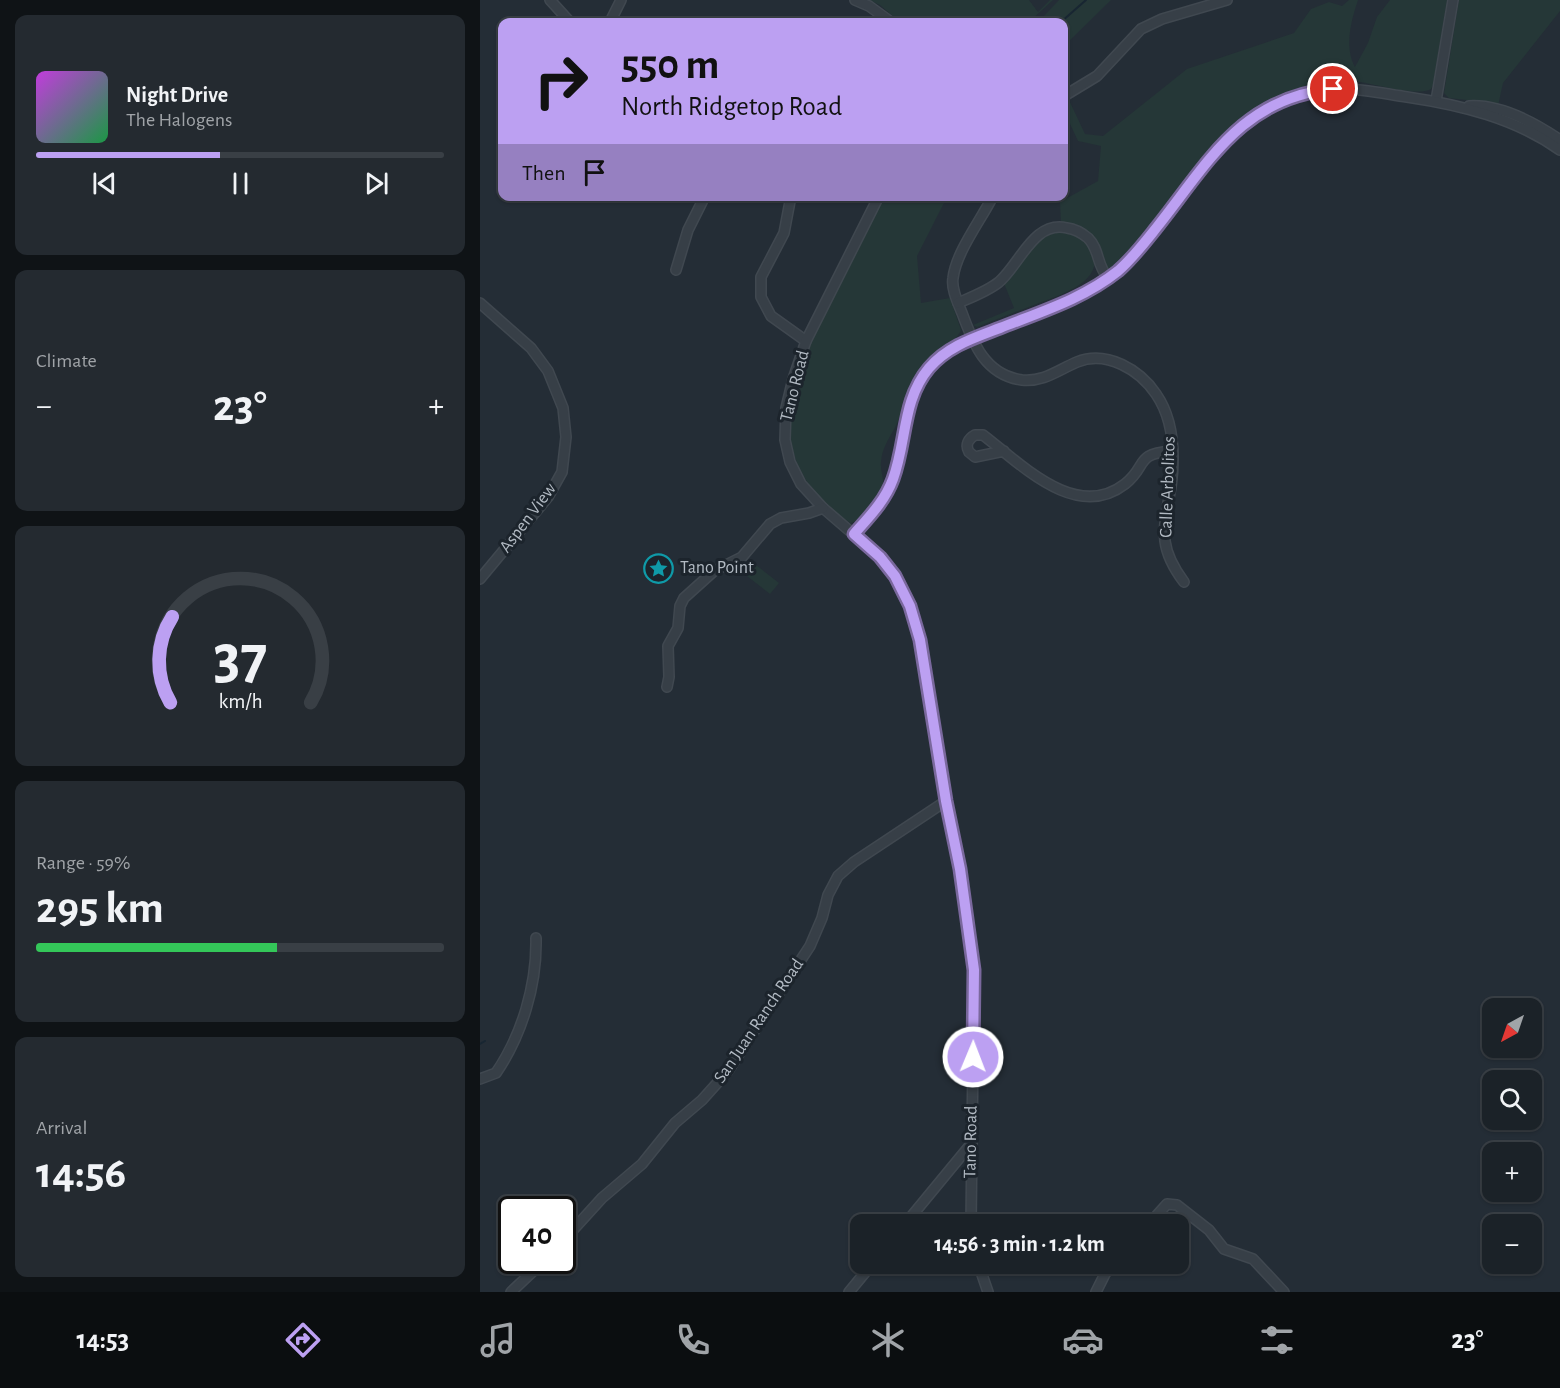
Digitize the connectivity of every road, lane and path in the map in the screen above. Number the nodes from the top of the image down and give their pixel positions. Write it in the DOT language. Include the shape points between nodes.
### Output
graph roads {
  1 [pos="550,0"];
  2 [pos="621,0"];
  3 [pos="855,0"];
  4 [pos="1227,0"];
  5 [pos="1453,0"];
  6 [pos="566,18"];
  7 [pos="612,18"];
  8 [pos="886,18"];
  9 [pos="1068,94"];
  10 [pos="1436,101"];
  11 [pos="1464,107"];
  12 [pos="1560,140"];
  13 [pos="1560,150"];
  14 [pos="702,201"];
  15 [pos="790,201"];
  16 [pos="876,201"];
  17 [pos="990,201"];
  18 [pos="676,270"];
  19 [pos="1108,278"];
  20 [pos="480,303"];
  21 [pos="958,303"];
  22 [pos="972,339"];
  23 [pos="806,341"];
  24 [pos="1004,451"];
  25 [pos="1171,451"];
  26 [pos="823,508"];
  27 [pos="854,534"];
  28 [pos="480,579"];
  29 [pos="1184,582"];
  30 [pos="668,687"];
  31 [pos="946,801"];
  32 [pos="536,938"];
  33 [pos="480,1079"];
  34 [pos="970,1144"];
  35 [pos="913,1214"];
  36 [pos="971,1214"];
  37 [pos="1158,1214"];
  38 [pos="1189,1214"];
  39 [pos="1189,1214"];
  40 [pos="576,1227"];
  41 [pos="530,1274"];
  42 [pos="864,1274"];
  43 [pos="982,1274"];
  44 [pos="1105,1274"];
  45 [pos="511,1292"];
  46 [pos="849,1292"];
  47 [pos="988,1292"];
  48 [pos="1096,1292"];
  49 [pos="1284,1292"];
  1 -- 6 [label="street"];
  2 -- 7 [label="street"];
  3 -- 8 [label="street"];
  4 -- 9 [label="street" via="1141,29 1097,76"];
  5 -- 10 [label="street"];
  10 -- 11 [label="street"];
  10 -- 19 [label="street" via="1333,89 1298,95 1261,111 1220,146 1139,249"];
  11 -- 12 [label="street" via="1482,106 1506,112"];
  11 -- 13 [label="street" via="1521,127"];
  14 -- 18 [label="street" via="688,230"];
  15 -- 23 [label="street" via="784,233 761,277 761,297 771,316"];
  16 -- 23 [label="street, Tano Road"];
  17 -- 21 [label="street, Calle Arbolitos" via="958,260 953,278"];
  19 -- 21 [label="street" via="1089,239 1071,228 1054,227 1038,236 995,285"];
  19 -- 22 [label="street" via="1072,299"];
  20 -- 28 [label="street, Aspen View" via="535,353 556,386 563,408 566,473"];
  21 -- 22 [label="street, Calle Arbolitos"];
  22 -- 25 [label="street, Calle Arbolitos" via="979,354 993,368 1023,380 1047,377 1087,359 1125,366 1149,385 1162,404 1169,423"];
  22 -- 27 [label="street" via="943,355 918,383 907,410 890,486"];
  23 -- 26 [label="street, Tano Road" via="786,408 785,440 801,484"];
  24 -- 25 [label="street" via="1050,484 1068,494 1083,496 1113,491 1129,480 1148,455"];
  25 -- 29 [label="street, Calle Arbolitos" via="1165,538 1171,561"];
  26 -- 27 [label="street, Tano Road"];
  26 -- 30 [label="street" via="770,524 742,557 714,571 684,598 678,628 668,646"];
  27 -- 31 [label="street, Tano Road" via="891,570 915,620"];
  31 -- 34 [label="street, Tano Road" via="974,970"];
  31 -- 40 [label="street, San Juan Ranch Road" via="838,876 810,946 728,1071 675,1123 642,1164"];
  32 -- 33 [label="street" via="532,982 516,1036 496,1073"];
  34 -- 35 [label="street"];
  34 -- 36 [label="street, Tano Road"];
  37 -- 38 [label="street" via="1167,1204 1177,1205"];
  39 -- 49 [label="street" via="1224,1249 1253,1259"];
  41 -- 45 [label="street"];
  42 -- 46 [label="street"];
  43 -- 47 [label="street"];
  44 -- 48 [label="street"];
}
